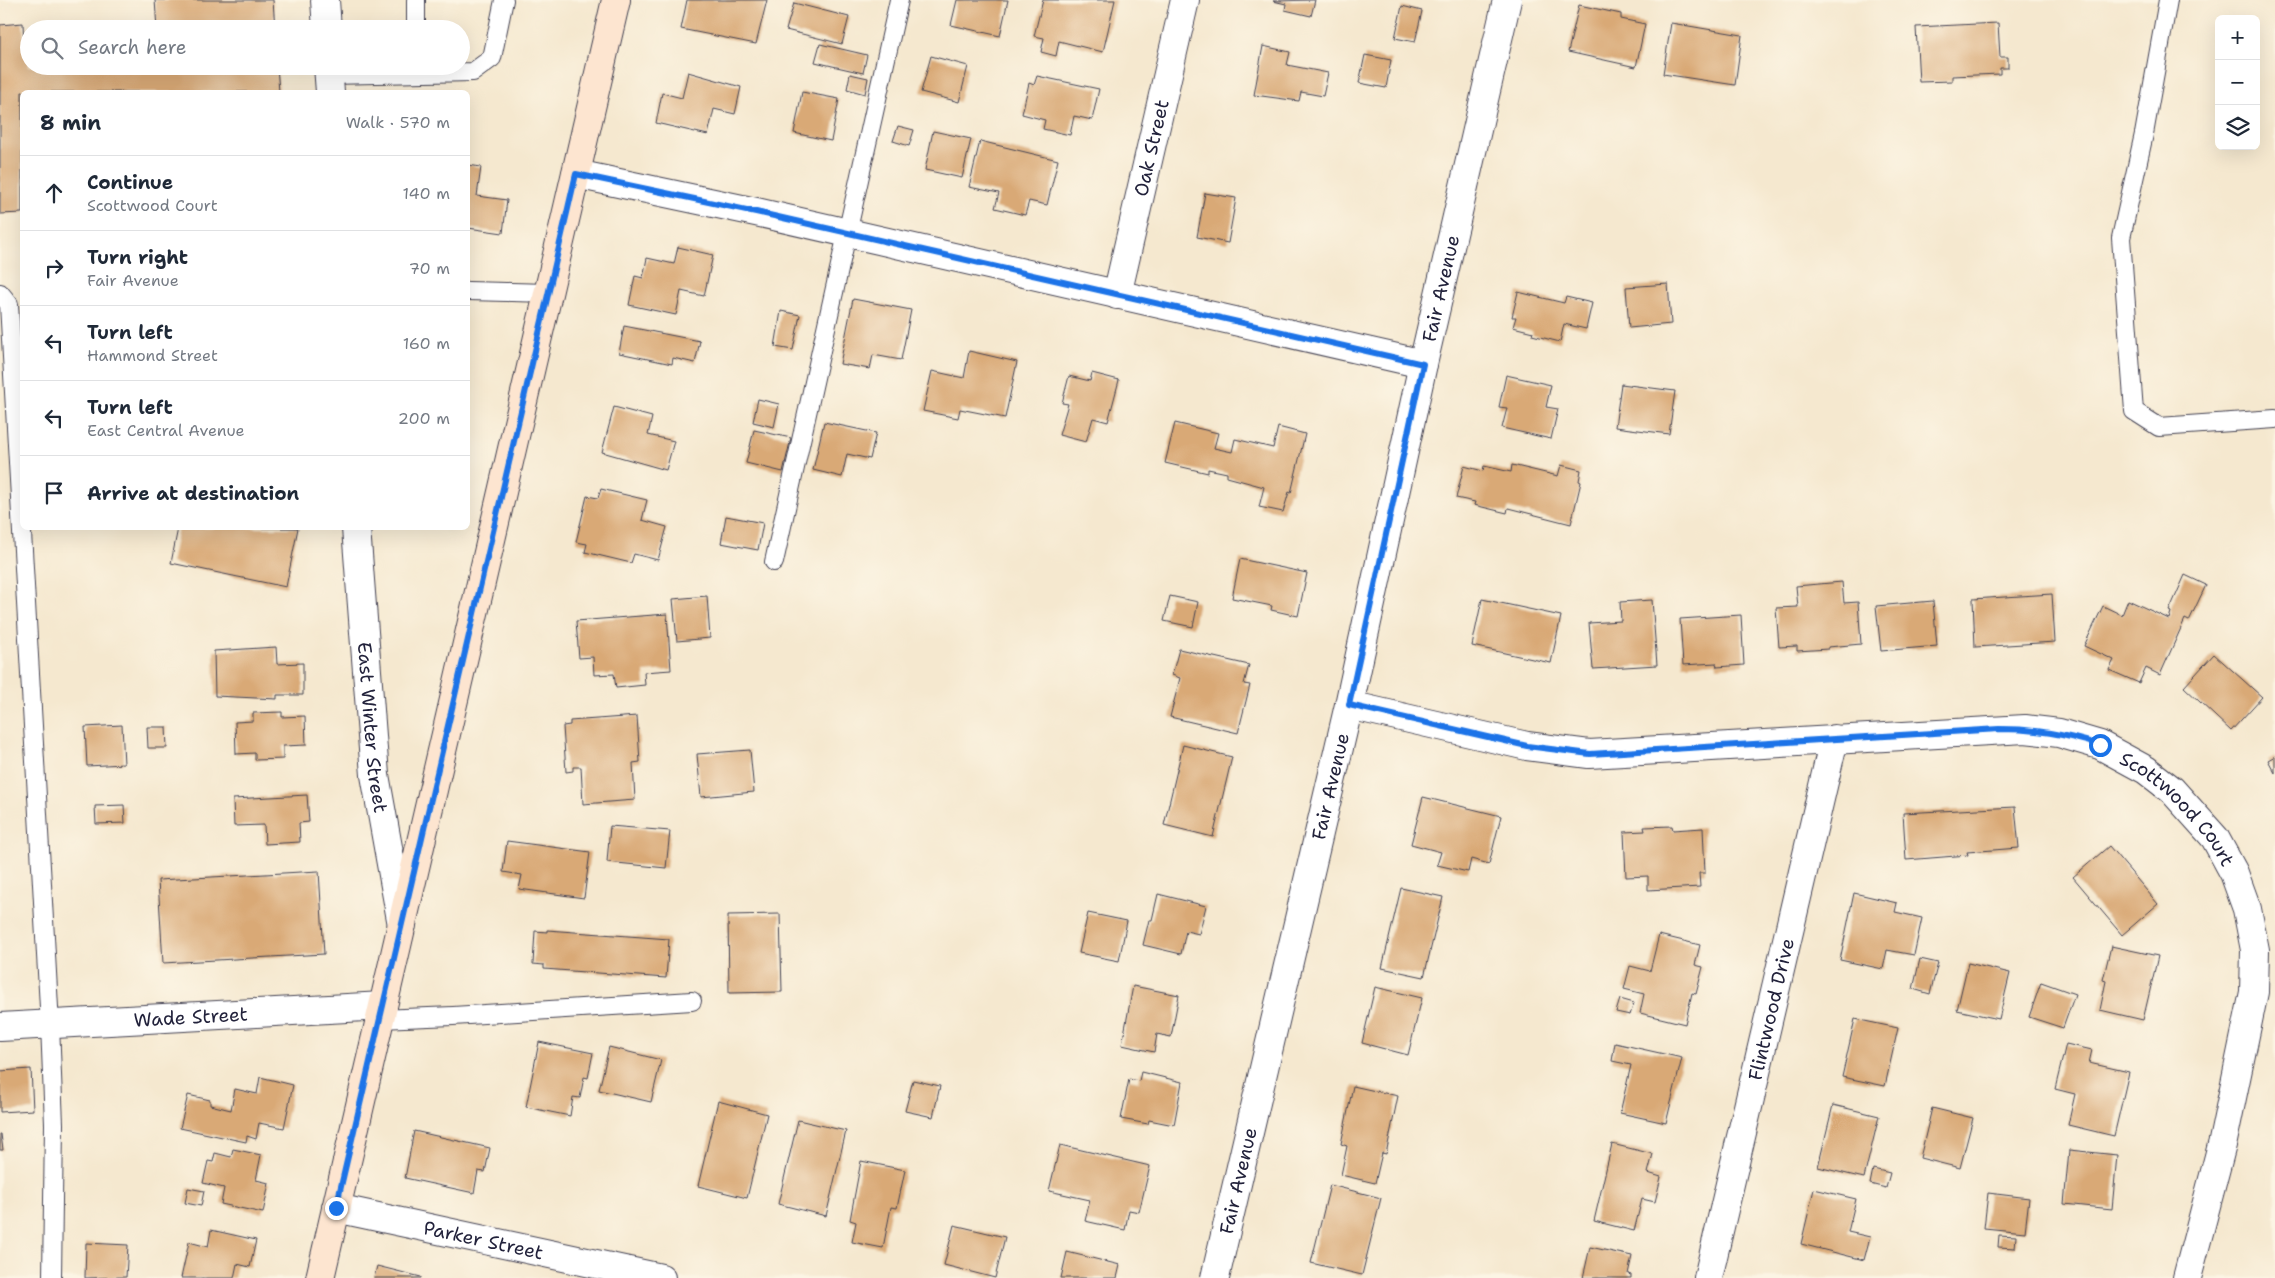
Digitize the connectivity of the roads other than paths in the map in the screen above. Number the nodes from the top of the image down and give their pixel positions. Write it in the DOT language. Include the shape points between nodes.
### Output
graph roads {
  1 [pos="325,0"];
  2 [pos="416,0"];
  3 [pos="504,0"];
  4 [pos="616,0"];
  5 [pos="899,0"];
  6 [pos="1185,0"];
  7 [pos="1507,0"];
  8 [pos="2168,0"];
  9 [pos="326,20"];
  10 [pos="416,20"];
  11 [pos="470,72"];
  12 [pos="362,75"];
  13 [pos="329,78"];
  14 [pos="576,174"];
  15 [pos="848,233"];
  16 [pos="470,291"];
  17 [pos="0,293"];
  18 [pos="548,294"];
  19 [pos="1117,295"];
  20 [pos="1423,364"];
  21 [pos="2275,419"];
  22 [pos="20,497"];
  23 [pos="22,530"];
  24 [pos="356,530"];
  25 [pos="774,562"];
  26 [pos="1349,705"];
  27 [pos="1834,740"];
  28 [pos="402,925"];
  29 [pos="692,1001"];
  30 [pos="381,1012"];
  31 [pos="50,1025"];
  32 [pos="0,1028"];
  33 [pos="336,1208"];
  34 [pos="602,1272"];
  35 [pos="52,1278"];
  36 [pos="320,1278"];
  37 [pos="661,1278"];
  38 [pos="1215,1278"];
  39 [pos="1708,1278"];
  40 [pos="2188,1278"];
  1 -- 9 [label="street"];
  2 -- 10 [label="lane"];
  3 -- 11 [label="lane" via="492,58"];
  4 -- 14 [label="main road"];
  5 -- 15 [label="lane"];
  6 -- 19 [label="street, Oak Street"];
  7 -- 20 [label="street, Fair Avenue"];
  8 -- 21 [label="lane" via="2121,238 2134,411 2159,427"];
  12 -- 13 [label="lane"];
  14 -- 15 [label="street"];
  14 -- 18 [label="main road"];
  15 -- 19 [label="street"];
  15 -- 25 [label="lane"];
  16 -- 18 [label="lane"];
  17 -- 22 [label="lane" via="9,304"];
  18 -- 28 [label="main road"];
  19 -- 20 [label="street"];
  20 -- 26 [label="street, Fair Avenue"];
  23 -- 31 [label="lane"];
  24 -- 28 [label="street, East Winter Street" via="375,775"];
  26 -- 27 [label="street, Scottwood Court" via="1527,746 1590,754"];
  26 -- 38 [label="street, Fair Avenue"];
  27 -- 39 [label="street, Flintwood Drive"];
  27 -- 40 [label="street, Scottwood Court" via="1999,729 2059,733 2100,745 2146,770 2172,790 2215,838 2234,873 2247,909 2254,950 2254,992 2223,1141"];
  28 -- 30 [label="main road"];
  29 -- 30 [label="lane" via="453,1016"];
  30 -- 31 [label="street, Wade Street"];
  30 -- 33 [label="main road"];
  31 -- 32 [label="street, Wade Street"];
  31 -- 35 [label="lane" via="54,1124"];
  33 -- 34 [label="street, Parker Street"];
  33 -- 36 [label="main road"];
  34 -- 37 [label="street, Parker Street"];
}
